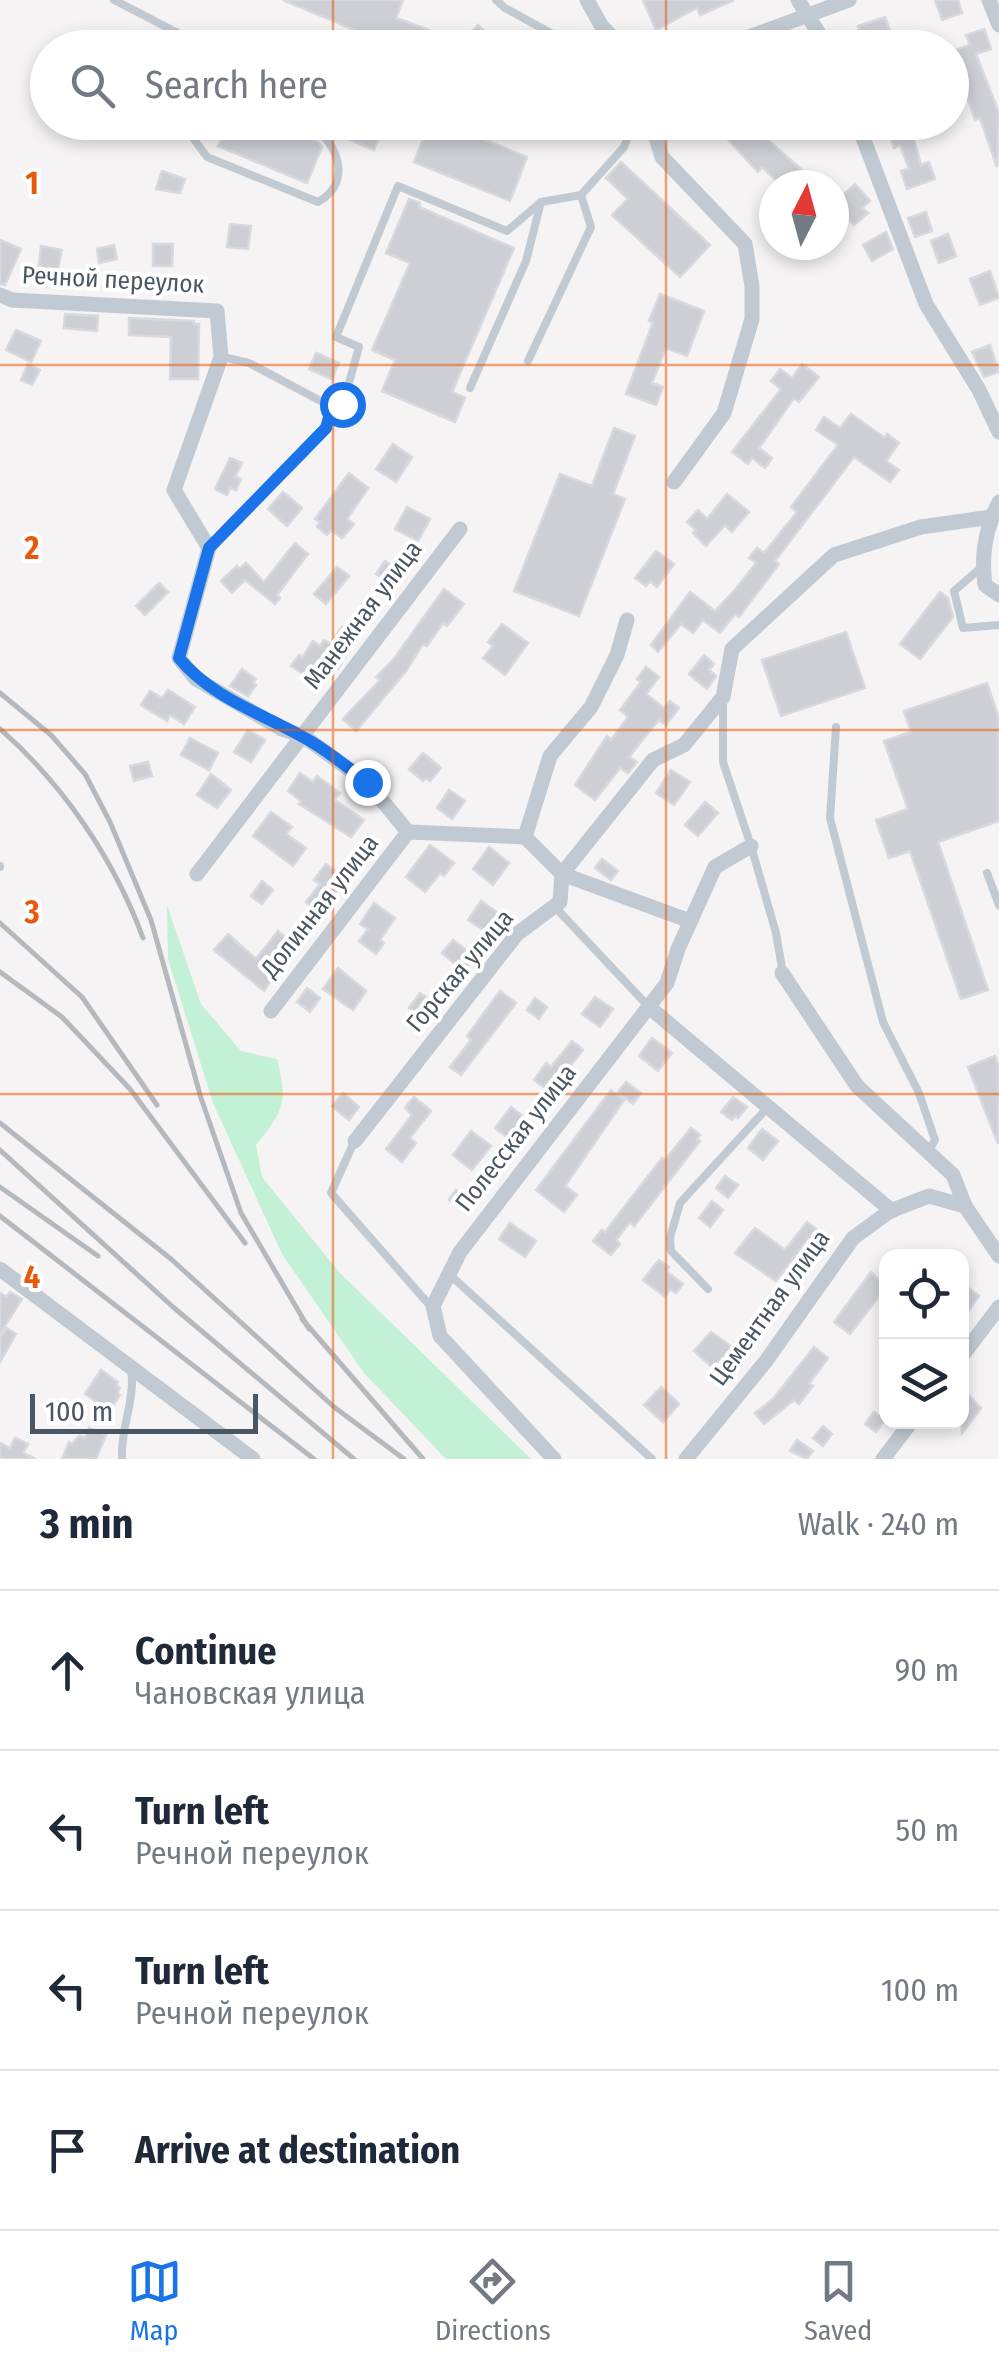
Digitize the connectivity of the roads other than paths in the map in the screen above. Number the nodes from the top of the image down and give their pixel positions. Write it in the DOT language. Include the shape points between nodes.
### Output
graph roads {
  1 [pos="114,0"];
  2 [pos="496,0"];
  3 [pos="587,0"];
  4 [pos="798,0"];
  5 [pos="848,0"];
  6 [pos="988,0"];
  7 [pos="807,15"];
  8 [pos="999,25"];
  9 [pos="174,30"];
  10 [pos="545,30"];
  11 [pos="606,30"];
  12 [pos="767,30"];
  13 [pos="817,30"];
  14 [pos="194,140"];
  15 [pos="328,140"];
  16 [pos="627,140"];
  17 [pos="657,140"];
  18 [pos="863,140"];
  19 [pos="581,195"];
  20 [pos="541,202"];
  21 [pos="0,295"];
  22 [pos="221,356"];
  23 [pos="528,360"];
  24 [pos="470,388"];
  25 [pos="332,407"];
  26 [pos="999,432"];
  27 [pos="674,482"];
  28 [pos="999,502"];
  29 [pos="991,517"];
  30 [pos="460,530"];
  31 [pos="209,548"];
  32 [pos="983,566"];
  33 [pos="999,595"];
  34 [pos="626,620"];
  35 [pos="999,625"];
  36 [pos="724,697"];
  37 [pos="836,727"];
  38 [pos="303,736"];
  39 [pos="408,832"];
  40 [pos="525,838"];
  41 [pos="751,846"];
  42 [pos="987,873"];
  43 [pos="197,874"];
  44 [pos="562,874"];
  45 [pos="999,904"];
  46 [pos="554,906"];
  47 [pos="690,921"];
  48 [pos="783,973"];
  49 [pos="649,1007"];
  50 [pos="271,1011"];
  51 [pos="768,1107"];
  52 [pos="355,1142"];
  53 [pos="928,1152"];
  54 [pos="965,1206"];
  55 [pos="892,1211"];
  56 [pos="999,1256"];
  57 [pos="0,1269"];
  58 [pos="449,1274"];
  59 [pos="708,1288"];
  60 [pos="999,1307"];
  61 [pos="434,1309"];
  62 [pos="969,1347"];
  63 [pos="131,1368"];
  64 [pos="907,1429"];
  65 [pos="122,1459"];
  66 [pos="253,1459"];
  67 [pos="554,1459"];
  68 [pos="652,1459"];
  69 [pos="686,1459"];
  70 [pos="883,1459"];
  1 -- 9 [label="lane"];
  2 -- 10 [label="lane"];
  3 -- 11 [label="street"];
  4 -- 7 [label="street"];
  5 -- 7 [label="street"];
  6 -- 8 [label="street"];
  7 -- 12 [label="street"];
  7 -- 13 [label="street"];
  14 -- 15 [label="lane" via="207,158 318,202 340,167"];
  16 -- 19 [label="lane"];
  17 -- 27 [label="street" via="662,157 745,244 752,286 752,319 724,413"];
  18 -- 26 [label="street" via="926,304"];
  19 -- 20 [label="lane"];
  19 -- 23 [label="lane" via="591,227"];
  20 -- 24 [label="lane" via="526,261"];
  20 -- 25 [label="lane" via="508,231 398,186 336,337 359,347 342,404"];
  21 -- 22 [label="street, Речной переулок" via="217,311"];
  22 -- 25 [label="lane"];
  22 -- 31 [label="street" via="174,490"];
  25 -- 31 [label="lane" via="326,428"];
  28 -- 29 [label="street"];
  29 -- 32 [label="street"];
  29 -- 36 [label="street" via="921,527 834,554 732,649"];
  30 -- 38 [label="street, Манежная улица"];
  31 -- 38 [label="street" via="179,658 196,679"];
  32 -- 33 [label="street" via="985,585"];
  32 -- 35 [label="lane" via="954,591 963,628"];
  34 -- 40 [label="street" via="591,708 550,756"];
  36 -- 41 [label="lane" via="723,762"];
  36 -- 44 [label="street" via="684,745 653,760"];
  37 -- 53 [label="lane" via="830,818 883,1022 935,1140"];
  38 -- 39 [label="street" via="367,782"];
  38 -- 43 [label="street, Манежная улица"];
  39 -- 40 [label="street"];
  39 -- 50 [label="street, Долинная улица"];
  40 -- 44 [label="street"];
  41 -- 47 [label="street, Полесская улица" via="715,866"];
  41 -- 48 [label="lane"];
  42 -- 45 [label="lane"];
  44 -- 46 [label="street"];
  44 -- 47 [label="street"];
  46 -- 49 [label="lane"];
  46 -- 52 [label="street, Горская улица" via="517,934"];
  47 -- 49 [label="street, Полесская улица" via="667,983"];
  48 -- 53 [label="street" via="858,1086"];
  49 -- 51 [label="street"];
  49 -- 58 [label="street, Полесская улица"];
  51 -- 55 [label="street"];
  51 -- 59 [label="lane" via="680,1203 674,1221 671,1251"];
  52 -- 61 [label="lane" via="331,1194"];
  53 -- 54 [label="street" via="953,1175"];
  54 -- 55 [label="street, Цементная улица" via="929,1196"];
  54 -- 56 [label="street"];
  55 -- 69 [label="street, Цементная улица" via="853,1238"];
  57 -- 63 [label="street"];
  58 -- 61 [label="street, Полесская улица"];
  58 -- 68 [label="lane"];
  60 -- 62 [label="street"];
  61 -- 67 [label="street" via="440,1336"];
  63 -- 65 [label="lane"];
  63 -- 66 [label="street"];
  64 -- 70 [label="street"];
}
